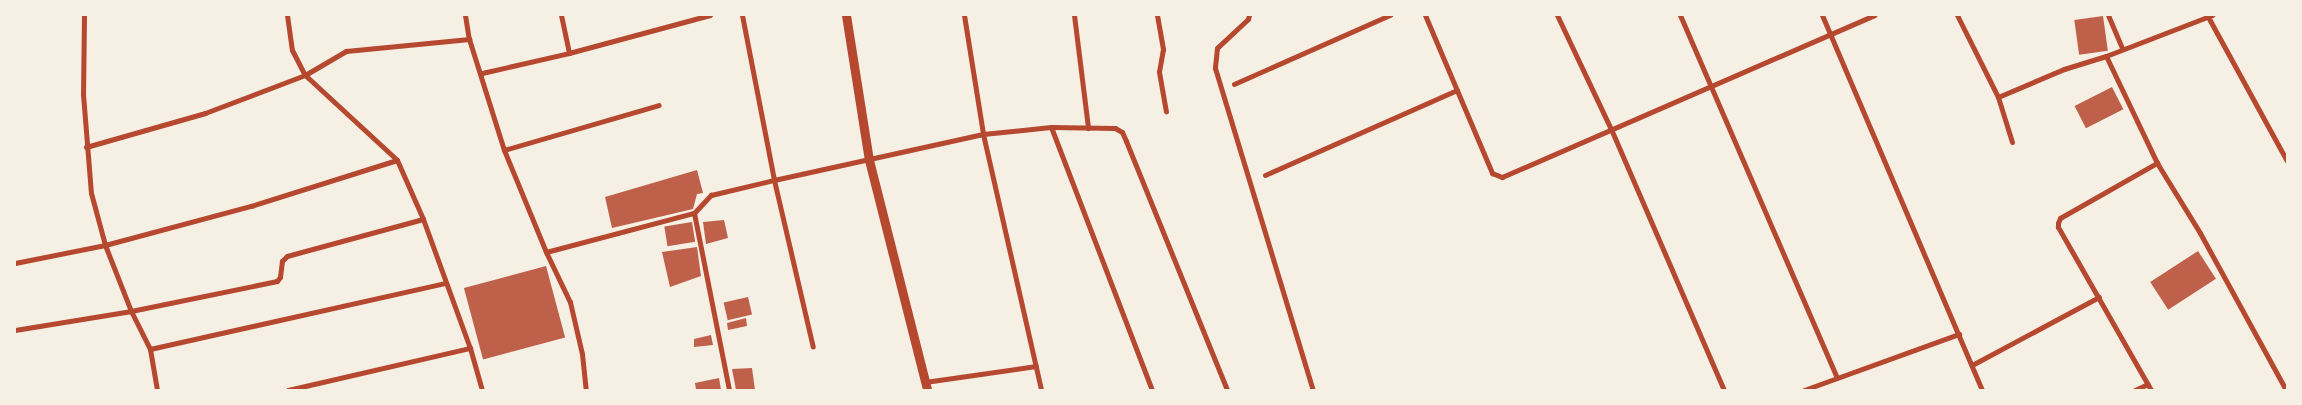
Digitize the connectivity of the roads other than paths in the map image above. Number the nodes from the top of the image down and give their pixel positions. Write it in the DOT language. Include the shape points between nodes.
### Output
graph roads {
  1 [pos="84,15"];
  2 [pos="287,15"];
  3 [pos="465,15"];
  4 [pos="561,15"];
  5 [pos="710,15"];
  6 [pos="742,15"];
  7 [pos="846,15"];
  8 [pos="964,15"];
  9 [pos="1074,15"];
  10 [pos="1157,15"];
  11 [pos="1249,15"];
  12 [pos="1390,15"];
  13 [pos="1425,15"];
  14 [pos="1557,15"];
  15 [pos="1680,15"];
  16 [pos="1822,15"];
  17 [pos="1874,15"];
  18 [pos="1957,15"];
  19 [pos="2108,15"];
  20 [pos="2209,16"];
  21 [pos="1829,34"];
  22 [pos="470,39"];
  23 [pos="2122,48"];
  24 [pos="569,53"];
  25 [pos="2106,56"];
  26 [pos="482,73"];
  27 [pos="304,75"];
  28 [pos="1234,84"];
  29 [pos="1711,86"];
  30 [pos="1457,90"];
  31 [pos="1998,97"];
  32 [pos="659,105"];
  33 [pos="1166,111"];
  34 [pos="1051,127"];
  35 [pos="1088,128"];
  36 [pos="1611,129"];
  37 [pos="983,134"];
  38 [pos="2012,142"];
  39 [pos="86,147"];
  40 [pos="504,150"];
  41 [pos="397,160"];
  42 [pos="869,160"];
  43 [pos="2287,161"];
  44 [pos="2158,163"];
  45 [pos="1265,175"];
  46 [pos="774,180"];
  47 [pos="694,212"];
  48 [pos="423,219"];
  49 [pos="105,245"];
  50 [pos="546,252"];
  51 [pos="15,263"];
  52 [pos="446,283"];
  53 [pos="2099,297"];
  54 [pos="131,311"];
  55 [pos="15,330"];
  56 [pos="1959,334"];
  57 [pos="813,347"];
  58 [pos="470,348"];
  59 [pos="150,349"];
  60 [pos="1972,365"];
  61 [pos="1036,366"];
  62 [pos="1837,377"];
  63 [pos="2148,384"];
  64 [pos="925,386"];
  65 [pos="157,390"];
  66 [pos="288,390"];
  67 [pos="482,390"];
  68 [pos="586,390"];
  69 [pos="728,390"];
  70 [pos="1041,390"];
  71 [pos="1152,390"];
  72 [pos="1228,390"];
  73 [pos="1313,390"];
  74 [pos="1724,390"];
  75 [pos="1804,390"];
  76 [pos="1982,390"];
  77 [pos="2135,390"];
  78 [pos="2151,390"];
  79 [pos="2286,390"];
  1 -- 39 [label="street"];
  2 -- 27 [label="street" via="292,50"];
  3 -- 22 [label="street"];
  4 -- 24 [label="street"];
  5 -- 24 [label="street"];
  6 -- 46 [label="street"];
  7 -- 42 [label="street"];
  8 -- 37 [label="street"];
  9 -- 35 [label="street"];
  10 -- 33 [label="street" via="1163,49 1159,72"];
  11 -- 73 [label="street" via="1217,48 1215,68"];
  12 -- 28 [label="street"];
  13 -- 30 [label="street"];
  14 -- 36 [label="street"];
  15 -- 29 [label="street"];
  16 -- 21 [label="street"];
  17 -- 21 [label="street"];
  18 -- 31 [label="street"];
  19 -- 23 [label="street"];
  20 -- 23 [label="street"];
  20 -- 43 [label="street"];
  21 -- 29 [label="street"];
  21 -- 56 [label="street"];
  22 -- 26 [label="street"];
  22 -- 27 [label="street" via="346,51"];
  23 -- 25 [label="street"];
  24 -- 26 [label="street"];
  25 -- 31 [label="street" via="2064,69"];
  25 -- 44 [label="street"];
  26 -- 40 [label="street"];
  27 -- 39 [label="street" via="205,113"];
  27 -- 41 [label="street"];
  29 -- 36 [label="street"];
  29 -- 62 [label="street"];
  30 -- 36 [label="street" via="1492,173 1502,177"];
  30 -- 45 [label="street"];
  31 -- 38 [label="street"];
  32 -- 40 [label="street"];
  34 -- 35 [label="street"];
  34 -- 37 [label="street"];
  34 -- 71 [label="street"];
  35 -- 72 [label="street" via="1115,128 1122,132"];
  36 -- 74 [label="street"];
  37 -- 42 [label="street"];
  37 -- 61 [label="street"];
  39 -- 49 [label="street" via="91,193"];
  40 -- 50 [label="street"];
  41 -- 48 [label="street"];
  41 -- 49 [label="street" via="252,206"];
  42 -- 46 [label="street"];
  42 -- 64 [label="street"];
  44 -- 53 [label="street" via="2060,218 2058,227"];
  44 -- 79 [label="street"];
  46 -- 47 [label="street" via="711,195"];
  46 -- 57 [label="street"];
  47 -- 50 [label="street"];
  47 -- 69 [label="street"];
  48 -- 52 [label="street"];
  48 -- 54 [label="street" via="287,256 282,261 277,280"];
  49 -- 51 [label="street"];
  49 -- 54 [label="street"];
  50 -- 68 [label="street" via="570,302 582,354"];
  52 -- 58 [label="street"];
  52 -- 59 [label="street"];
  53 -- 60 [label="street"];
  53 -- 63 [label="street"];
  54 -- 55 [label="street"];
  54 -- 59 [label="street"];
  56 -- 60 [label="street"];
  56 -- 62 [label="street"];
  58 -- 66 [label="street"];
  58 -- 67 [label="street"];
  59 -- 65 [label="street"];
  60 -- 76 [label="street"];
  61 -- 64 [label="street"];
  61 -- 70 [label="street"];
  62 -- 75 [label="street"];
  63 -- 77 [label="street"];
  63 -- 78 [label="street"];
}
